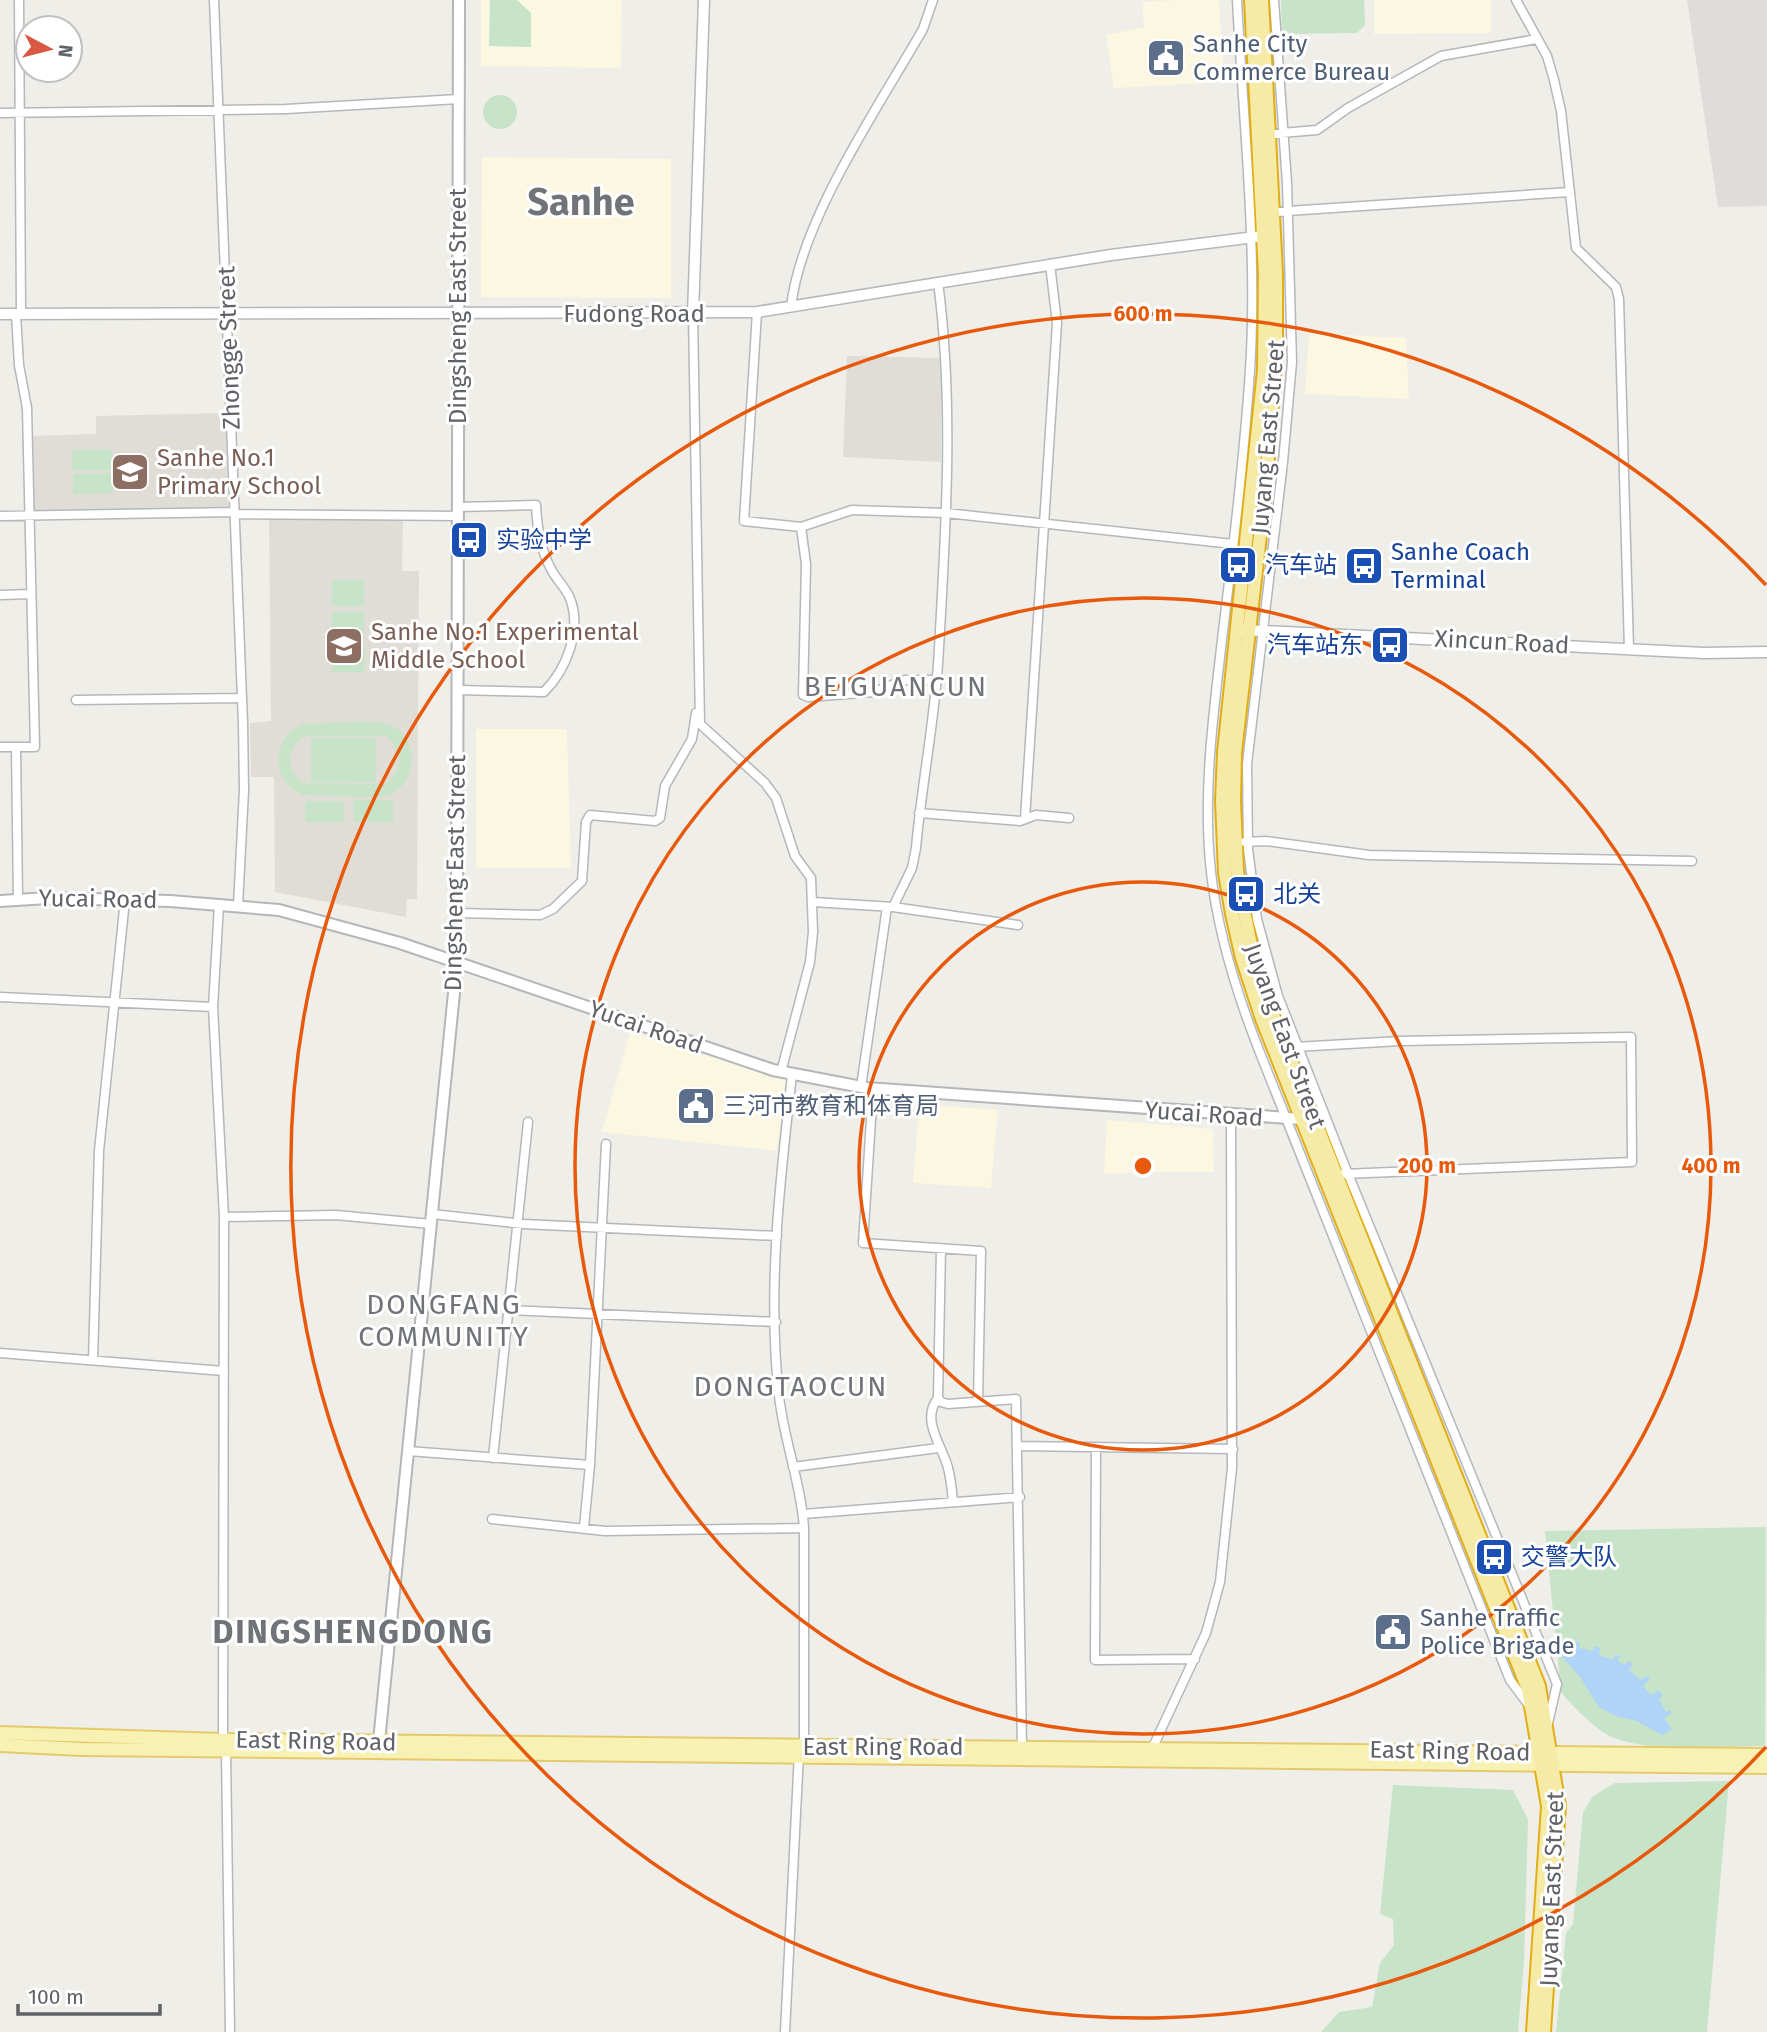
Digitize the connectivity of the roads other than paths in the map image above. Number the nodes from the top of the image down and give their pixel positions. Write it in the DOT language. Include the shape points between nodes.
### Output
graph roads {
  1 [pos="19,0"];
  2 [pos="214,0"];
  3 [pos="459,0"];
  4 [pos="704,0"];
  5 [pos="933,0"];
  6 [pos="1237,0"];
  7 [pos="1251,0"];
  8 [pos="1262,0"];
  9 [pos="1274,0"];
  10 [pos="1516,0"];
  11 [pos="1537,39"];
  12 [pos="459,99"];
  13 [pos="219,110"];
  14 [pos="0,113"];
  15 [pos="20,113"];
  16 [pos="1283,133"];
  17 [pos="1269,134"];
  18 [pos="1569,192"];
  19 [pos="1288,211"];
  20 [pos="1273,212"];
  21 [pos="1263,236"];
  22 [pos="1249,237"];
  23 [pos="1050,264"];
  24 [pos="938,282"];
  25 [pos="791,307"];
  26 [pos="757,312"];
  27 [pos="0,314"];
  28 [pos="19,314"];
  29 [pos="228,314"];
  30 [pos="458,314"];
  31 [pos="693,314"];
  32 [pos="458,511"];
  33 [pos="235,513"];
  34 [pos="946,513"];
  35 [pos="0,516"];
  36 [pos="29,516"];
  37 [pos="1046,522"];
  38 [pos="800,527"];
  39 [pos="1233,544"];
  40 [pos="31,594"];
  41 [pos="0,595"];
  42 [pos="1250,630"];
  43 [pos="1629,649"];
  44 [pos="1767,652"];
  45 [pos="936,680"];
  46 [pos="458,690"];
  47 [pos="242,698"];
  48 [pos="76,700"];
  49 [pos="698,710"];
  50 [pos="0,747"];
  51 [pos="16,748"];
  52 [pos="919,813"];
  53 [pos="1069,818"];
  54 [pos="1025,819"];
  55 [pos="1241,842"];
  56 [pos="1692,861"];
  57 [pos="18,899"];
  58 [pos="125,900"];
  59 [pos="0,901"];
  60 [pos="813,902"];
  61 [pos="219,905"];
  62 [pos="238,906"];
  63 [pos="890,907"];
  64 [pos="457,913"];
  65 [pos="1018,925"];
  66 [pos="456,962"];
  67 [pos="0,997"];
  68 [pos="114,1004"];
  69 [pos="213,1007"];
  70 [pos="1292,1048"];
  71 [pos="786,1074"];
  72 [pos="867,1088"];
  73 [pos="1231,1116"];
  74 [pos="1286,1119"];
  75 [pos="1302,1119"];
  76 [pos="528,1122"];
  77 [pos="606,1144"];
  78 [pos="1342,1174"];
  79 [pos="224,1217"];
  80 [pos="431,1219"];
  81 [pos="518,1223"];
  82 [pos="602,1228"];
  83 [pos="777,1236"];
  84 [pos="941,1248"];
  85 [pos="509,1310"];
  86 [pos="598,1314"];
  87 [pos="776,1322"];
  88 [pos="0,1353"];
  89 [pos="93,1360"];
  90 [pos="224,1371"];
  91 [pos="938,1398"];
  92 [pos="978,1401"];
  93 [pos="1017,1446"];
  94 [pos="1096,1447"];
  95 [pos="938,1448"];
  96 [pos="1233,1449"];
  97 [pos="408,1451"];
  98 [pos="494,1458"];
  99 [pos="590,1465"];
  100 [pos="793,1467"];
  101 [pos="1020,1497"];
  102 [pos="953,1502"];
  103 [pos="803,1514"];
  104 [pos="492,1519"];
  105 [pos="584,1527"];
  106 [pos="804,1528"];
  107 [pos="1195,1659"];
  108 [pos="1532,1709"];
  109 [pos="0,1735"];
  110 [pos="379,1741"];
  111 [pos="82,1743"];
  112 [pos="225,1745"];
  113 [pos="0,1746"];
  114 [pos="1022,1748"];
  115 [pos="1152,1749"];
  116 [pos="800,1750"];
  117 [pos="1767,1755"];
  118 [pos="1547,1758"];
  119 [pos="1767,1767"];
  120 [pos="230,2032"];
  121 [pos="785,2032"];
  122 [pos="1533,2032"];
  123 [pos="1544,2032"];
  1 -- 15 [label="street"];
  2 -- 13 [label="street, Zhongge Street"];
  3 -- 12 [label="main road, Dingsheng East Street"];
  4 -- 31 [label="street"];
  5 -- 25 [label="street" via="923,29 817,219 802,253"];
  6 -- 22 [label="street"];
  7 -- 21 [label="highway, Juyang East Street"];
  8 -- 17 [label="highway, Juyang East Street"];
  9 -- 16 [label="street"];
  10 -- 11 [label="street"];
  11 -- 16 [label="street" via="1441,56 1317,130"];
  11 -- 18 [label="street" via="1547,56 1560,111"];
  12 -- 13 [label="street"];
  12 -- 30 [label="main road, Dingsheng East Street"];
  13 -- 15 [label="street"];
  13 -- 29 [label="street, Zhongge Street"];
  14 -- 15 [label="street"];
  15 -- 28 [label="street"];
  16 -- 17 [label="street"];
  16 -- 19 [label="street"];
  17 -- 20 [label="highway, Juyang East Street"];
  18 -- 19 [label="street"];
  18 -- 43 [label="street" via="1576,248 1616,287 1619,299"];
  19 -- 20 [label="street"];
  19 -- 42 [label="street" via="1292,362 1283,462"];
  20 -- 42 [label="highway, Juyang East Street" via="1276,371"];
  21 -- 22 [label="street, Fudong Road"];
  21 -- 42 [label="highway, Juyang East Street" via="1264,370"];
  22 -- 23 [label="street, Fudong Road"];
  22 -- 39 [label="street" via="1250,369"];
  23 -- 24 [label="street, Fudong Road"];
  23 -- 37 [label="street" via="1057,323"];
  24 -- 25 [label="street, Fudong Road"];
  24 -- 34 [label="street" via="945,336"];
  25 -- 26 [label="street, Fudong Road"];
  26 -- 31 [label="street, Fudong Road"];
  26 -- 38 [label="street" via="744,521"];
  27 -- 28 [label="street, Fudong Road"];
  28 -- 29 [label="street, Fudong Road"];
  28 -- 36 [label="street"];
  29 -- 30 [label="street, Fudong Road"];
  29 -- 33 [label="street, Zhongge Street"];
  30 -- 31 [label="street, Fudong Road"];
  30 -- 32 [label="main road, Dingsheng East Street"];
  31 -- 49 [label="street"];
  32 -- 33 [label="street"];
  32 -- 46 [label="main road, Dingsheng East Street"];
  32 -- 46 [label="street" via="536,505 542,547 551,571 569,595 576,625 572,643 544,692"];
  33 -- 36 [label="street"];
  33 -- 47 [label="street, Zhongge Street"];
  34 -- 37 [label="street"];
  34 -- 38 [label="street" via="852,510"];
  34 -- 45 [label="street"];
  35 -- 36 [label="street"];
  36 -- 40 [label="street"];
  37 -- 39 [label="street"];
  37 -- 54 [label="street"];
  38 -- 45 [label="street" via="806,565 803,695 874,692 899,681"];
  39 -- 74 [label="street" via="1209,773 1211,874 1238,994"];
  40 -- 41 [label="street"];
  40 -- 51 [label="street" via="35,747"];
  42 -- 43 [label="street, Xincun Road"];
  42 -- 55 [label="highway, Juyang East Street" via="1236,752"];
  42 -- 75 [label="highway, Juyang East Street" via="1223,774 1226,873 1252,990"];
  43 -- 44 [label="street, Xincun Road"];
  45 -- 52 [label="street"];
  46 -- 64 [label="main road, Dingsheng East Street"];
  47 -- 48 [label="street"];
  47 -- 62 [label="street, Zhongge Street" via="244,790"];
  49 -- 60 [label="street" via="706,732 776,798 795,856 811,878"];
  49 -- 64 [label="street" via="692,739 665,786 660,818 590,815 582,881 553,909 540,915"];
  50 -- 51 [label="street"];
  51 -- 57 [label="street"];
  52 -- 54 [label="street"];
  52 -- 63 [label="street" via="912,868"];
  53 -- 54 [label="street" via="1036,815"];
  55 -- 56 [label="street" via="1290,843 1369,855"];
  55 -- 70 [label="highway, Juyang East Street" via="1253,955"];
  57 -- 58 [label="main road, Yucai Road"];
  57 -- 59 [label="main road, Yucai Road"];
  58 -- 61 [label="main road, Yucai Road"];
  58 -- 68 [label="street"];
  60 -- 63 [label="street"];
  60 -- 71 [label="street" via="810,962"];
  61 -- 62 [label="main road, Yucai Road"];
  61 -- 69 [label="street"];
  62 -- 66 [label="main road, Yucai Road" via="279,910 346,926"];
  63 -- 65 [label="street"];
  63 -- 72 [label="street"];
  64 -- 66 [label="main road, Dingsheng East Street"];
  66 -- 71 [label="main road, Yucai Road"];
  66 -- 80 [label="main road, Dingsheng East Street"];
  67 -- 68 [label="street"];
  68 -- 69 [label="street"];
  68 -- 89 [label="street" via="99,1151"];
  69 -- 79 [label="street"];
  70 -- 78 [label="highway, Juyang East Street"];
  70 -- 78 [label="street" via="1631,1037 1632,1162"];
  71 -- 72 [label="main road, Yucai Road"];
  71 -- 83 [label="street"];
  72 -- 73 [label="main road, Yucai Road"];
  72 -- 84 [label="street" via="863,1242"];
  73 -- 74 [label="main road, Yucai Road"];
  73 -- 96 [label="street"];
  74 -- 75 [label="main road, Yucai Road"];
  74 -- 108 [label="street" via="1510,1680"];
  75 -- 108 [label="highway, Juyang East Street" via="1494,1599"];
  76 -- 81 [label="street"];
  77 -- 82 [label="street"];
  78 -- 118 [label="highway, Juyang East Street" via="1529,1659 1547,1726"];
  79 -- 80 [label="street" via="335,1214"];
  79 -- 90 [label="street"];
  80 -- 81 [label="street"];
  80 -- 97 [label="main road, Dingsheng East Street"];
  81 -- 82 [label="street"];
  81 -- 85 [label="street"];
  82 -- 83 [label="street"];
  82 -- 86 [label="street"];
  83 -- 87 [label="street"];
  84 -- 91 [label="street"];
  84 -- 92 [label="street" via="981,1251"];
  85 -- 86 [label="street"];
  85 -- 98 [label="street"];
  86 -- 87 [label="street"];
  86 -- 99 [label="street"];
  87 -- 100 [label="street" via="779,1396"];
  88 -- 89 [label="street"];
  89 -- 90 [label="street"];
  90 -- 112 [label="street"];
  91 -- 92 [label="street" via="948,1404"];
  91 -- 95 [label="street" via="932,1417"];
  92 -- 93 [label="street" via="1016,1399"];
  93 -- 94 [label="street"];
  93 -- 101 [label="street"];
  94 -- 96 [label="street"];
  94 -- 107 [label="street" via="1095,1660"];
  95 -- 100 [label="street"];
  95 -- 102 [label="street" via="948,1469"];
  96 -- 107 [label="street" via="1220,1582"];
  97 -- 98 [label="street"];
  97 -- 110 [label="main road, Dingsheng East Street"];
  98 -- 99 [label="street"];
  99 -- 105 [label="street"];
  100 -- 103 [label="street"];
  101 -- 102 [label="street"];
  101 -- 114 [label="street"];
  102 -- 103 [label="street"];
  103 -- 106 [label="street"];
  104 -- 105 [label="street"];
  105 -- 106 [label="street" via="605,1531"];
  106 -- 116 [label="street"];
  107 -- 115 [label="street"];
  108 -- 118 [label="highway, Juyang East Street"];
  109 -- 111 [label="main road, East Ring Road"];
  110 -- 112 [label="main road, East Ring Road"];
  110 -- 116 [label="main road, East Ring Road"];
  111 -- 112 [label="main road, East Ring Road"];
  111 -- 113 [label="main road, East Ring Road"];
  112 -- 116 [label="main road, East Ring Road"];
  112 -- 120 [label="street"];
  114 -- 115 [label="main road, East Ring Road"];
  114 -- 116 [label="main road, East Ring Road"];
  115 -- 118 [label="main road, East Ring Road"];
  116 -- 118 [label="main road, East Ring Road"];
  116 -- 121 [label="street"];
  117 -- 118 [label="main road, East Ring Road"];
  118 -- 119 [label="main road, East Ring Road"];
  118 -- 122 [label="highway, Juyang East Street"];
  118 -- 123 [label="highway, Juyang East Street" via="1559,1806"];
}
